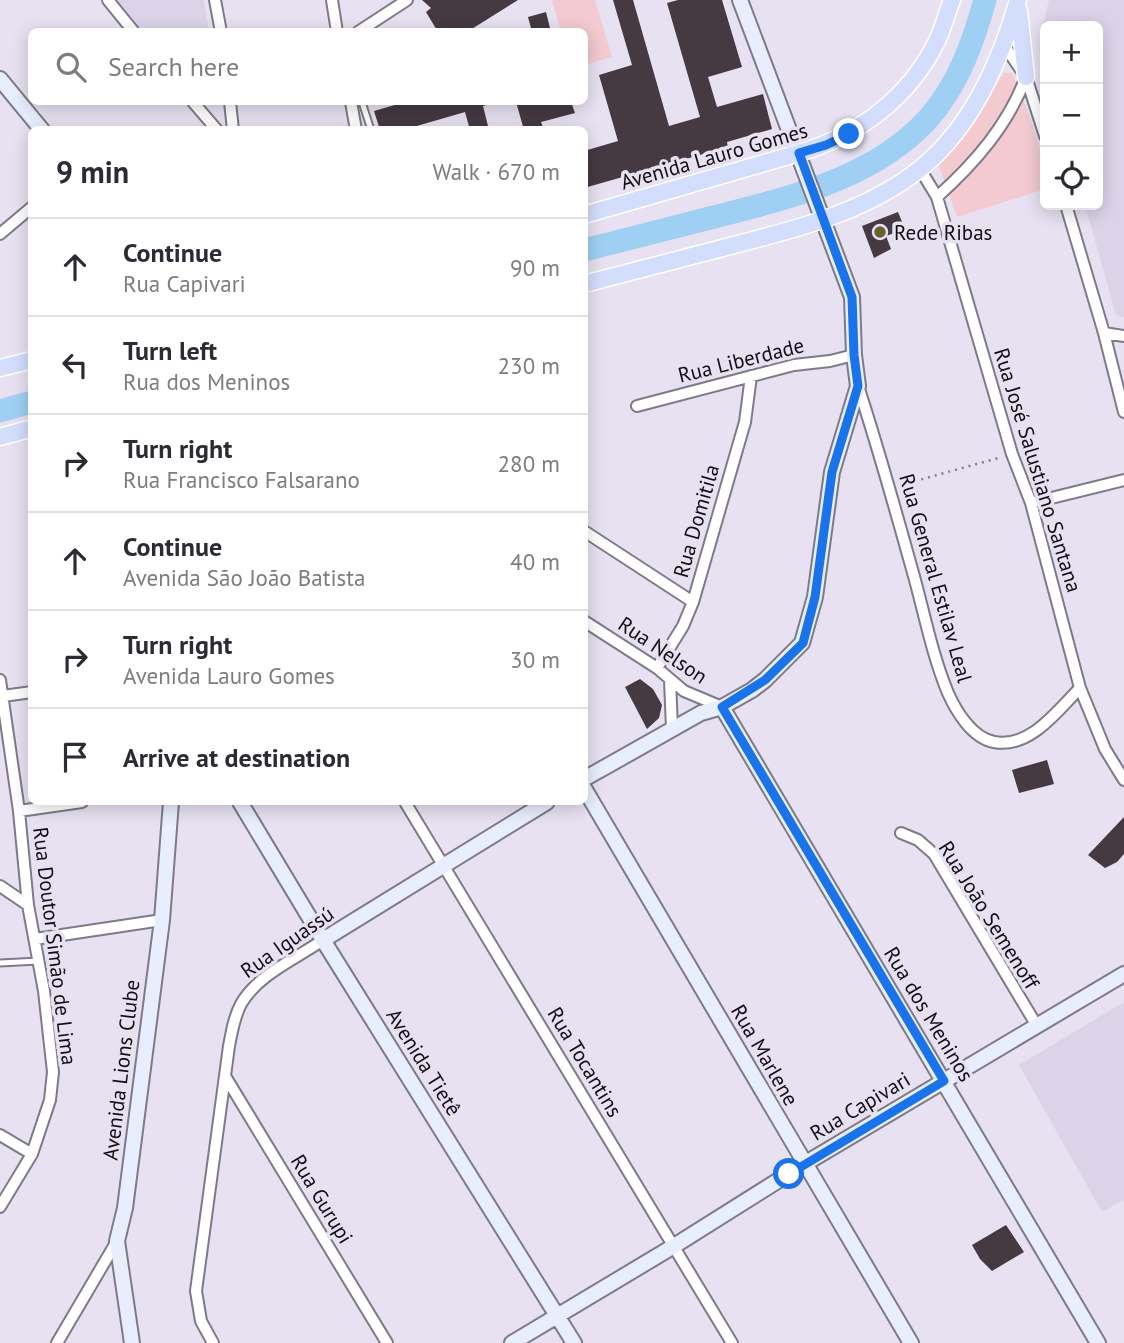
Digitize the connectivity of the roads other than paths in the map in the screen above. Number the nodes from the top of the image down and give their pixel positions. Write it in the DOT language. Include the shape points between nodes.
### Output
graph roads {
  1 [pos="108,0"];
  2 [pos="215,0"];
  3 [pos="332,0"];
  4 [pos="407,0"];
  5 [pos="740,0"];
  6 [pos="1018,1"];
  7 [pos="949,4"];
  8 [pos="131,28"];
  9 [pos="219,28"];
  10 [pos="336,28"];
  11 [pos="364,28"];
  12 [pos="1004,45"];
  13 [pos="1026,76"];
  14 [pos="0,79"];
  15 [pos="196,105"];
  16 [pos="230,105"];
  17 [pos="352,105"];
  18 [pos="362,105"];
  19 [pos="1040,120"];
  20 [pos="39,126"];
  21 [pos="214,126"];
  22 [pos="233,126"];
  23 [pos="355,126"];
  24 [pos="370,126"];
  25 [pos="801,159"];
  26 [pos="920,169"];
  27 [pos="937,197"];
  28 [pos="28,210"];
  29 [pos="1067,210"];
  30 [pos="588,214"];
  31 [pos="820,215"];
  32 [pos="0,234"];
  33 [pos="588,283"];
  34 [pos="1104,333"];
  35 [pos="1124,336"];
  36 [pos="854,355"];
  37 [pos="28,361"];
  38 [pos="0,368"];
  39 [pos="751,376"];
  40 [pos="858,386"];
  41 [pos="637,406"];
  42 [pos="1124,412"];
  43 [pos="28,429"];
  44 [pos="0,436"];
  45 [pos="1124,480"];
  46 [pos="1031,503"];
  47 [pos="588,534"];
  48 [pos="693,602"];
  49 [pos="588,624"];
  50 [pos="657,668"];
  51 [pos="0,680"];
  52 [pos="670,680"];
  53 [pos="1080,688"];
  54 [pos="28,693"];
  55 [pos="3,696"];
  56 [pos="722,707"];
  57 [pos="672,729"];
  58 [pos="588,777"];
  59 [pos="1124,780"];
  60 [pos="588,795"];
  61 [pos="61,805"];
  62 [pos="171,805"];
  63 [pos="242,805"];
  64 [pos="407,805"];
  65 [pos="542,805"];
  66 [pos="19,811"];
  67 [pos="901,833"];
  68 [pos="443,864"];
  69 [pos="0,886"];
  70 [pos="28,905"];
  71 [pos="162,920"];
  72 [pos="35,939"];
  73 [pos="323,940"];
  74 [pos="39,961"];
  75 [pos="0,962"];
  76 [pos="1124,974"];
  77 [pos="1037,1026"];
  78 [pos="225,1075"];
  79 [pos="944,1081"];
  80 [pos="0,1135"];
  81 [pos="32,1154"];
  82 [pos="806,1163"];
  83 [pos="0,1208"];
  84 [pos="117,1241"];
  85 [pos="674,1246"];
  86 [pos="558,1316"];
  87 [pos="57,1343"];
  88 [pos="132,1343"];
  89 [pos="213,1343"];
  90 [pos="387,1343"];
  91 [pos="512,1343"];
  92 [pos="574,1343"];
  93 [pos="732,1343"];
  94 [pos="911,1343"];
  95 [pos="1098,1343"];
  1 -- 8 [label="street"];
  2 -- 9 [label="street"];
  3 -- 10 [label="street"];
  4 -- 11 [label="street"];
  5 -- 25 [label="street"];
  6 -- 12 [label="main road"];
  6 -- 13 [label="main road"];
  7 -- 25 [label="main road, Avenida Lauro Gomes" via="938,39 903,91 869,121"];
  12 -- 13 [label="street"];
  12 -- 26 [label="main road" via="975,103"];
  13 -- 19 [label="street"];
  13 -- 27 [label="street" via="1019,97 983,151"];
  14 -- 20 [label="street"];
  15 -- 21 [label="street"];
  16 -- 22 [label="street"];
  17 -- 23 [label="street"];
  18 -- 24 [label="lane"];
  25 -- 30 [label="main road, Avenida Lauro Gomes"];
  25 -- 31 [label="street"];
  26 -- 27 [label="street, Rua José Salustiano Santana"];
  26 -- 31 [label="main road" via="887,191"];
  27 -- 46 [label="street, Rua José Salustiano Santana" via="1012,454"];
  28 -- 32 [label="street"];
  29 -- 34 [label="street"];
  31 -- 33 [label="main road"];
  31 -- 36 [label="street" via="852,297"];
  34 -- 35 [label="street"];
  34 -- 42 [label="street"];
  36 -- 39 [label="street, Rua Liberdade"];
  36 -- 40 [label="street"];
  37 -- 38 [label="main road"];
  39 -- 41 [label="street, Rua Liberdade"];
  39 -- 48 [label="street, Rua Domitila" via="745,422"];
  40 -- 53 [label="street, Rua General Estilav Leal" via="891,488 938,664 948,693 968,726 994,742 1021,740"];
  40 -- 56 [label="street" via="832,472 815,597 803,643 765,680"];
  43 -- 44 [label="main road"];
  45 -- 46 [label="street"];
  46 -- 53 [label="street, Rua José Salustiano Santana"];
  47 -- 48 [label="street"];
  48 -- 50 [label="street, Rua Domitila"];
  49 -- 50 [label="street, Rua Nelson"];
  50 -- 52 [label="street, Rua Nelson"];
  51 -- 55 [label="street, Rua Doutor Simão de Lima"];
  52 -- 56 [label="street, Rua Nelson" via="693,696"];
  52 -- 57 [label="street"];
  53 -- 59 [label="street, Rua José Salustiano Santana" via="1105,749"];
  54 -- 55 [label="street"];
  55 -- 66 [label="street, Rua Doutor Simão de Lima"];
  56 -- 57 [label="street"];
  56 -- 79 [label="street, Rua dos Meninos"];
  57 -- 58 [label="street"];
  60 -- 82 [label="street, Rua Marlene"];
  61 -- 66 [label="street"];
  62 -- 71 [label="street, Avenida Lions Clube"];
  63 -- 73 [label="street, Avenida Tietê"];
  64 -- 68 [label="street, Rua Tocantins"];
  65 -- 68 [label="street, Rua Iguassú"];
  66 -- 70 [label="street, Rua Doutor Simão de Lima"];
  67 -- 77 [label="street, Rua João Semenoff" via="934,854"];
  68 -- 73 [label="street, Rua Iguassú"];
  68 -- 85 [label="street, Rua Tocantins"];
  69 -- 70 [label="street"];
  70 -- 72 [label="street, Rua Doutor Simão de Lima"];
  71 -- 72 [label="street"];
  71 -- 84 [label="street, Avenida Lions Clube"];
  72 -- 74 [label="street, Rua Doutor Simão de Lima"];
  73 -- 78 [label="street, Rua Iguassú" via="266,978 242,1002"];
  73 -- 86 [label="street, Avenida Tietê"];
  74 -- 75 [label="lane"];
  74 -- 81 [label="street, Rua Doutor Simão de Lima" via="53,1072 50,1100"];
  76 -- 77 [label="street, Rua Capivari"];
  77 -- 79 [label="street, Rua Capivari"];
  78 -- 89 [label="street, Rua Iguassú" via="196,1291 201,1321"];
  78 -- 90 [label="street, Rua Gurupi"];
  79 -- 82 [label="street, Rua Capivari"];
  79 -- 95 [label="street, Rua dos Meninos"];
  80 -- 81 [label="street"];
  81 -- 83 [label="street, Rua Doutor Simão de Lima"];
  82 -- 85 [label="street, Rua Capivari"];
  82 -- 94 [label="street, Rua Marlene"];
  84 -- 87 [label="street"];
  84 -- 88 [label="street, Avenida Lions Clube"];
  85 -- 86 [label="street, Rua Capivari"];
  85 -- 93 [label="street, Rua Tocantins"];
  86 -- 91 [label="street, Rua Capivari"];
  86 -- 92 [label="street, Avenida Tietê"];
}
